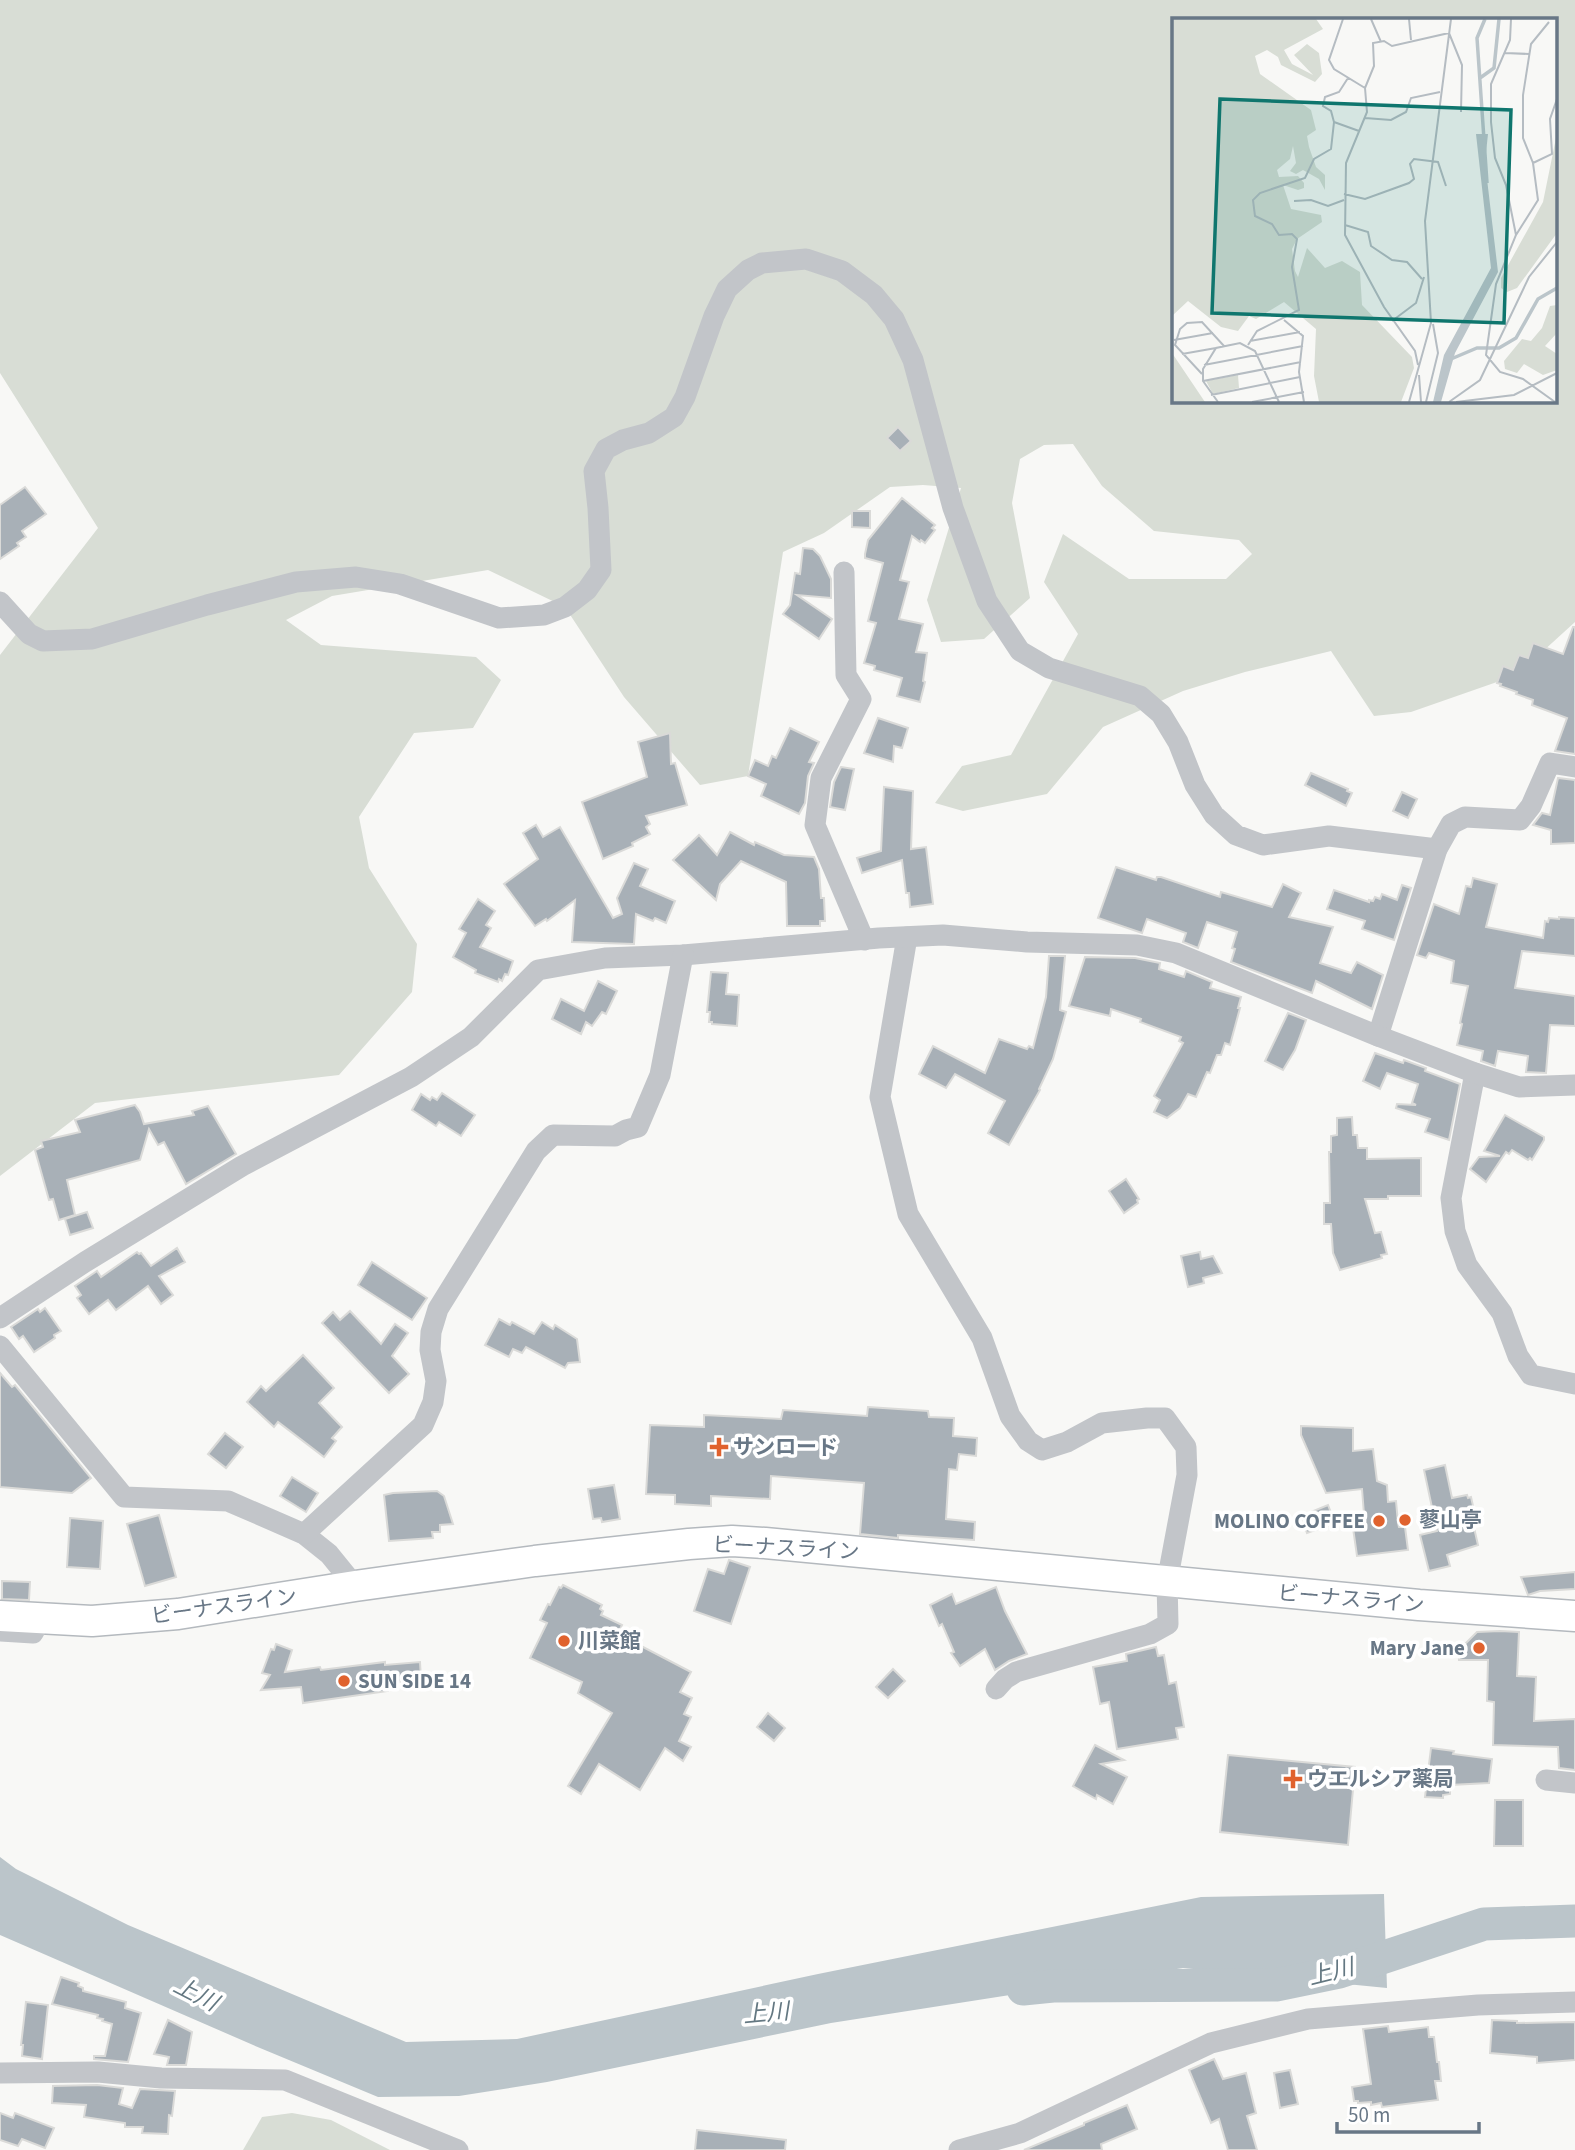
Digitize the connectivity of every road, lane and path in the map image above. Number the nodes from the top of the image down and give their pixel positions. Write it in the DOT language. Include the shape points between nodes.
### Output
graph roads {
  1 [pos="844,572"];
  2 [pos="0,602"];
  3 [pos="1575,767"];
  4 [pos="1437,849"];
  5 [pos="907,937"];
  6 [pos="864,940"];
  7 [pos="683,955"];
  8 [pos="1378,1036"];
  9 [pos="1475,1073"];
  10 [pos="1575,1084"];
  11 [pos="0,1318"];
  12 [pos="0,1346"];
  13 [pos="1575,1384"];
  14 [pos="304,1534"];
  15 [pos="1167,1582"];
  16 [pos="355,1586"];
  17 [pos="0,1616"];
  18 [pos="1575,1616"];
  19 [pos="41,1619"];
  20 [pos="0,1631"];
  21 [pos="996,1689"];
  22 [pos="1546,1780"];
  23 [pos="1575,1783"];
  24 [pos="1575,2001"];
  25 [pos="0,2073"];
  26 [pos="458,2150"];
  27 [pos="959,2150"];
  1 -- 6 [label="street" via="846,675 861,699 821,778 815,824"];
  2 -- 4 [label="street" via="29,634 43,641 92,639 296,582 356,577 400,584 499,618 544,615 565,607 587,590 601,570 594,471 606,449 649,433 674,417 727,289 762,263 806,260 842,271 874,295 894,319 913,360 953,508 987,601 1020,651 1049,668 1140,696 1151,705 1178,742 1195,785 1214,815 1236,835 1263,845 1329,836"];
  3 -- 4 [label="street" via="1550,763 1520,820 1465,817 1451,824"];
  4 -- 8 [label="street"];
  5 -- 6 [label="street"];
  5 -- 8 [label="street" via="1137,945 1176,953"];
  5 -- 15 [label="street" via="880,1097 908,1214 982,1338 1010,1416 1028,1441 1042,1450 1067,1443 1102,1423 1147,1418 1165,1418 1172,1427 1186,1447 1187,1475"];
  6 -- 7 [label="street"];
  7 -- 11 [label="street" via="605,958 538,970 471,1037 411,1077 242,1166"];
  7 -- 14 [label="street" via="660,1075 638,1127 615,1136 553,1135 536,1151 438,1309 430,1350 436,1381 423,1425"];
  8 -- 9 [label="street"];
  9 -- 10 [label="street" via="1518,1087"];
  9 -- 13 [label="street" via="1451,1198 1455,1231 1467,1265 1503,1312 1518,1356 1531,1375"];
  12 -- 14 [label="street" via="124,1497 228,1501"];
  14 -- 16 [label="street" via="329,1554"];
  15 -- 16 [label="main road, ビーナスライン" via="732,1541 535,1560"];
  15 -- 18 [label="main road, ビーナスライン"];
  15 -- 21 [label="street" via="1168,1624 1016,1672"];
  16 -- 19 [label="main road, ビーナスライン" via="178,1615"];
  17 -- 19 [label="main road, ビーナスライン"];
  19 -- 20 [label="street" via="33,1633"];
  22 -- 23 [label="street"];
  24 -- 27 [label="street" via="1308,2018 1211,2043 1020,2133"];
  25 -- 26 [label="street" via="98,2071 161,2078 285,2080"];
}
